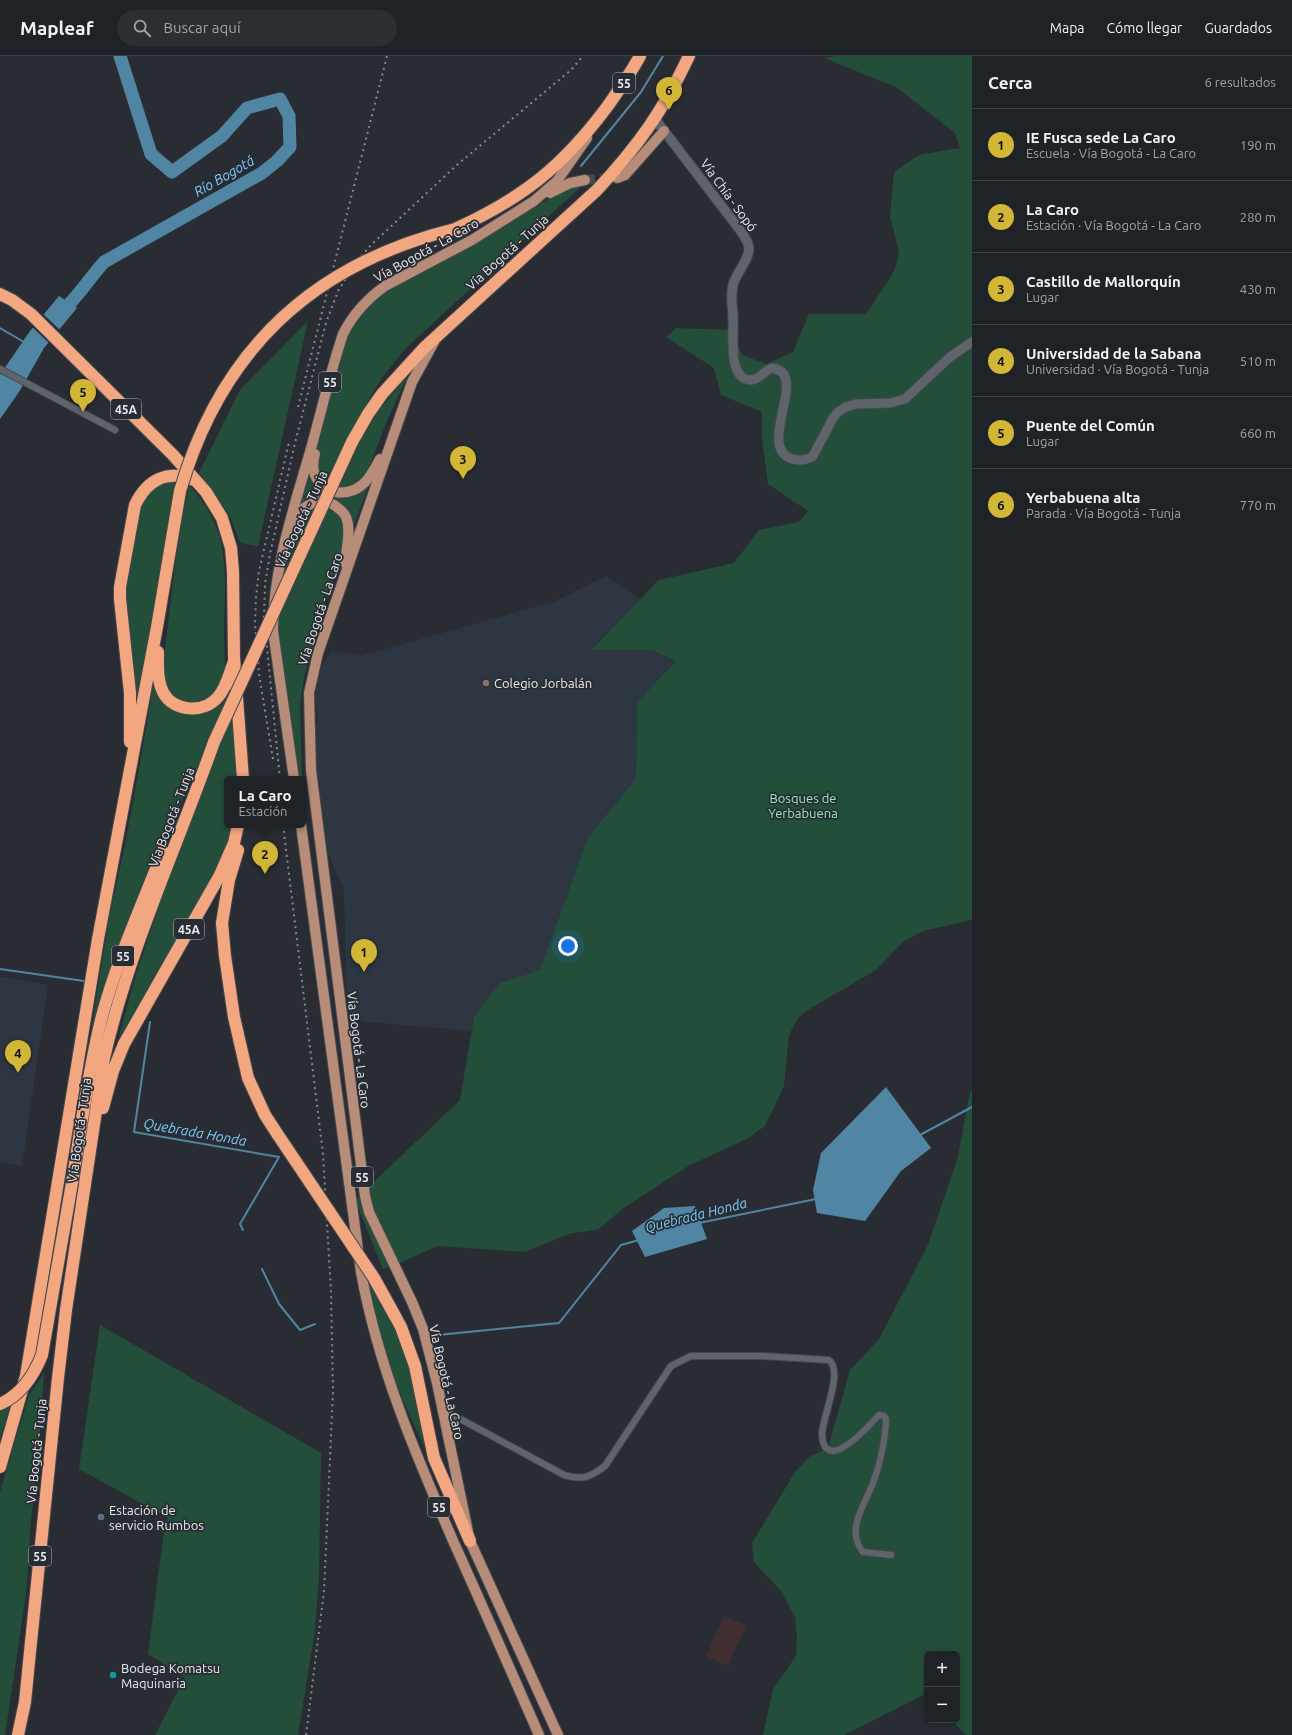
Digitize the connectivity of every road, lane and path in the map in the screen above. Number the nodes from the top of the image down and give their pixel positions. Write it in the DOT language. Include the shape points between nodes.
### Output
graph roads {
  1 [pos="640,56"];
  2 [pos="689,56"];
  3 [pos="606,108"];
  4 [pos="655,119"];
  5 [pos="664,131"];
  6 [pos="617,178"];
  7 [pos="585,180"];
  8 [pos="526,207"];
  9 [pos="0,294"];
  10 [pos="440,333"];
  11 [pos="972,342"];
  12 [pos="0,369"];
  13 [pos="328,387"];
  14 [pos="115,430"];
  15 [pos="393,438"];
  16 [pos="197,482"];
  17 [pos="284,544"];
  18 [pos="344,577"];
  19 [pos="158,627"];
  20 [pos="234,657"];
  21 [pos="214,742"];
  22 [pos="243,776"];
  23 [pos="294,776"];
  24 [pos="122,813"];
  25 [pos="238,828"];
  26 [pos="239,828"];
  27 [pos="301,828"];
  28 [pos="89,1161"];
  29 [pos="0,1404"];
  30 [pos="442,1409"];
  31 [pos="0,1467"];
  32 [pos="470,1541"];
  33 [pos="892,1555"];
  34 [pos="18,1735"];
  35 [pos="539,1735"];
  36 [pos="558,1735"];
  1 -- 3 [label="highway, Vía Bogotá - Tunja / 55"];
  2 -- 4 [label="highway, Vía Bogotá - Tunja / 55"];
  3 -- 8 [label="main road, Vía Bogotá - La Caro / 55" via="561,176"];
  3 -- 19 [label="highway, Vía Bogotá - Tunja / 55, bridge" via="576,146 540,180 499,207 455,229 399,244 354,266 323,284 279,320 259,341 241,363 210,411 198,437 180,491"];
  4 -- 5 [label="street, Vía Chía - Sopó"];
  4 -- 10 [label="highway, Vía Bogotá - Tunja / 55" via="630,153 596,190"];
  5 -- 6 [label="main road" via="625,176"];
  5 -- 11 [label="street, Vía Chía - Sopó" via="748,242 746,262 733,284 731,297 735,365 740,376 749,380 758,378 772,368 780,370 784,375 787,389 779,429 779,444 789,457 801,460 813,456 833,418 846,407 905,399 950,357"];
  7 -- 8 [label="main road" via="564,186"];
  8 -- 13 [label="main road, Vía Bogotá - La Caro / 55" via="372,295 347,325"];
  9 -- 16 [label="highway, 45A" via="31,314 56,337"];
  10 -- 15 [label="main road, Vía Bogotá - La Caro / 55" via="412,382"];
  10 -- 21 [label="highway, Vía Bogotá - Tunja / 55, bridge" via="382,394 352,442"];
  12 -- 14 [label="street"];
  13 -- 15 [label="main road" via="313,464 316,478 325,489 340,493 349,492 364,484"];
  13 -- 17 [label="main road, Vía Bogotá - La Caro / 55"];
  15 -- 18 [label="main road, Vía Bogotá - La Caro / 55"];
  16 -- 20 [label="highway, 45A" via="222,518 231,548"];
  16 -- 24 [label="highway" via="176,475 156,480 140,495 135,506 120,587 131,718"];
  17 -- 18 [label="main road" via="300,511 309,504 327,501 343,512 348,525"];
  17 -- 23 [label="main road, Vía Bogotá - La Caro / 55" via="275,587 273,631"];
  18 -- 30 [label="main road, Vía Bogotá - La Caro / 55" via="318,653 309,693 309,740 314,799 365,1196 369,1212 423,1328"];
  19 -- 20 [label="highway" via="160,685 169,700 177,705 197,708 208,705 218,698 230,675"];
  19 -- 24 [label="highway, Vía Bogotá - Tunja / 55"];
  20 -- 22 [label="highway, 45A"];
  21 -- 28 [label="highway, Vía Bogotá - Tunja / 55" via="165,870 110,1032"];
  21 -- 29 [label="highway, 55, bridge" via="190,789 135,923 96,1039 42,1355 28,1382"];
  24 -- 31 [label="highway, Vía Bogotá - Tunja / 55" via="98,939 26,1376"];
  25 -- 28 [label="highway, 45A" via="220,875 146,1003 118,1058"];
  26 -- 32 [label="highway, bridge" via="238,850 229,880 222,923 236,1024 248,1078 265,1114 374,1278 401,1327 415,1366 434,1458"];
  27 -- 35 [label="main road, Vía Bogotá - La Caro / 55" via="361,1272 378,1348 422,1471"];
  28 -- 34 [label="highway, Vía Bogotá - Tunja / 55" via="64,1326 25,1702"];
  30 -- 32 [label="main road, Vía Bogotá - La Caro / 55"];
  30 -- 33 [label="street" via="564,1475 580,1479 594,1475 605,1466 671,1366 691,1356 762,1356 829,1360 834,1370 834,1386 822,1435 825,1447 838,1450 859,1436 879,1415 886,1419 874,1480 858,1514 856,1529 863,1552"];
  32 -- 36 [label="main road, Vía Bogotá - La Caro / 55"];
}
